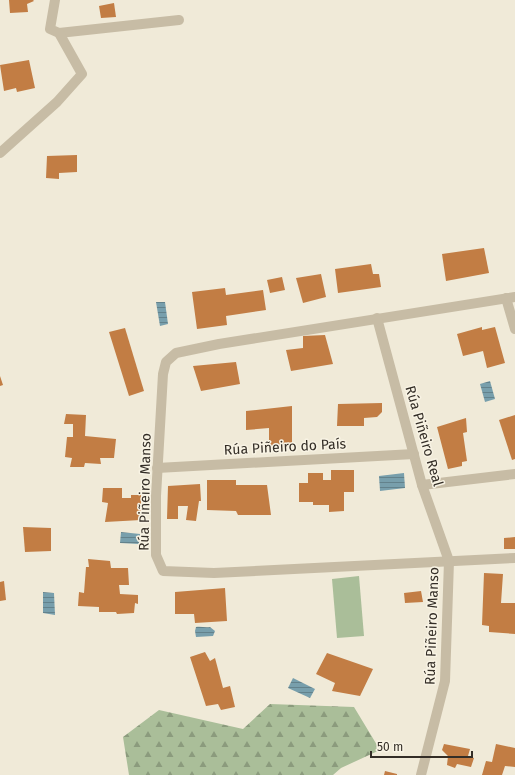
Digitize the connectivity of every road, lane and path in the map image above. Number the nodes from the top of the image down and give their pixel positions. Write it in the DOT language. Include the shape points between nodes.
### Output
graph roads {
  1 [pos="55,0"];
  2 [pos="179,20"];
  3 [pos="59,33"];
  4 [pos="0,153"];
  5 [pos="510,298"];
  6 [pos="377,318"];
  7 [pos="515,329"];
  8 [pos="414,454"];
  9 [pos="157,468"];
  10 [pos="515,474"];
  11 [pos="422,485"];
  12 [pos="515,558"];
  13 [pos="448,561"];
  14 [pos="421,775"];
  1 -- 3 [label="street" via="50,29"];
  2 -- 3 [label="street"];
  3 -- 4 [label="street" via="82,74 57,102"];
  5 -- 6 [label="street, Rúa Piñeiro Manso"];
  5 -- 7 [label="street"];
  6 -- 8 [label="street, Rúa Piñeiro Real"];
  6 -- 9 [label="street, Rúa Piñeiro Manso" via="176,353 166,362 163,374"];
  8 -- 9 [label="street, Rúa Piñeiro do País"];
  8 -- 11 [label="street, Rúa Piñeiro Real"];
  9 -- 13 [label="street, Rúa Piñeiro Manso" via="156,555 163,571 214,574"];
  10 -- 11 [label="street"];
  11 -- 13 [label="street, Rúa Piñeiro Real"];
  12 -- 13 [label="street"];
  13 -- 14 [label="street, Rúa Piñeiro Manso" via="445,681"];
}
